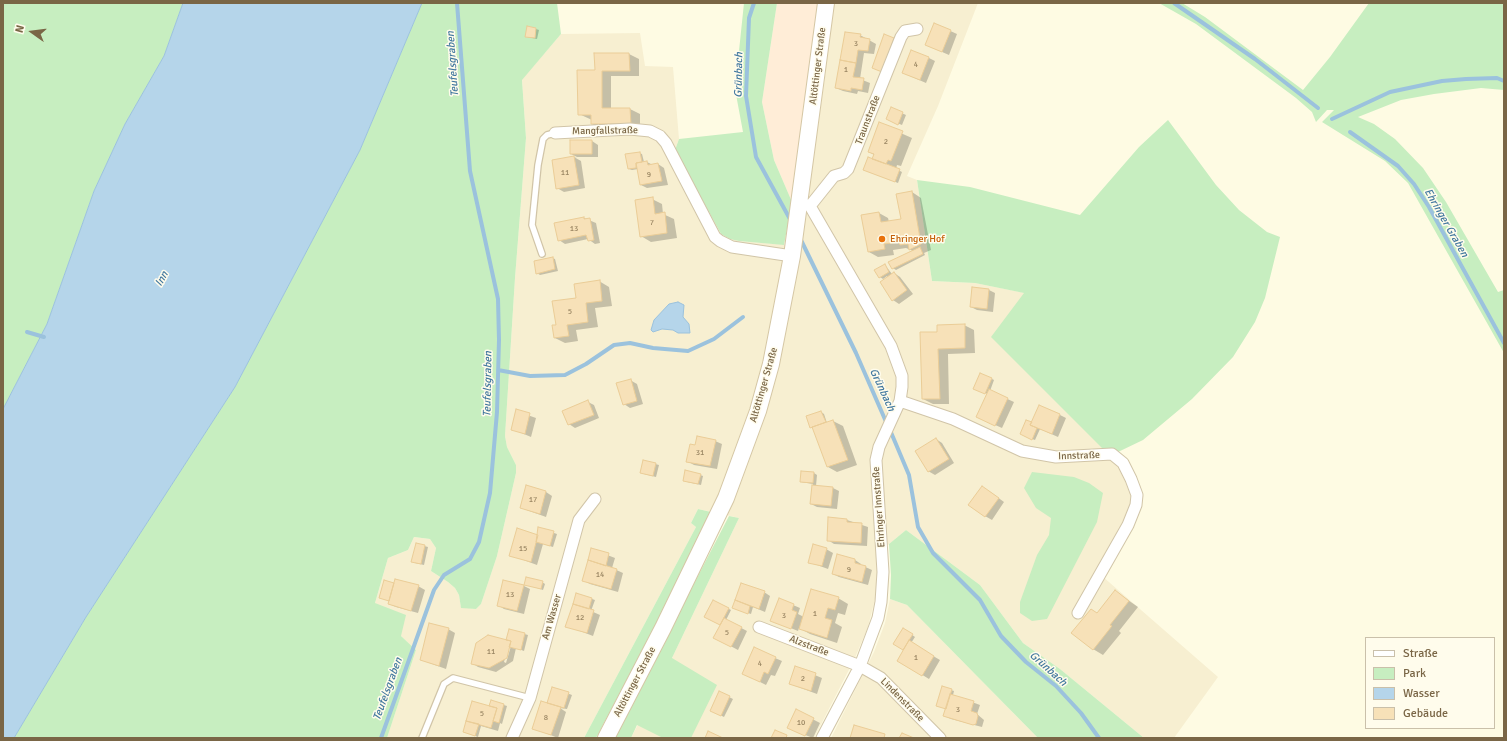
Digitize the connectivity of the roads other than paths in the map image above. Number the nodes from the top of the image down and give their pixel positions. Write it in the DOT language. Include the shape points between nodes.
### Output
graph roads {
  1 [pos="826,3"];
  2 [pos="917,29"];
  3 [pos="555,133"];
  4 [pos="803,207"];
  5 [pos="793,251"];
  6 [pos="542,254"];
  7 [pos="900,400"];
  8 [pos="595,499"];
  9 [pos="1078,612"];
  10 [pos="759,627"];
  11 [pos="860,666"];
  12 [pos="530,698"];
  13 [pos="422,738"];
  14 [pos="512,738"];
  15 [pos="606,738"];
  16 [pos="822,738"];
  17 [pos="940,738"];
  1 -- 4 [label="main road, Altöttinger Straße"];
  2 -- 4 [label="street, Traunstraße" via="905,31 901,37 848,169 834,176"];
  3 -- 5 [label="street, Mangfallstraße" via="630,129 650,131 666,143 715,237 732,247"];
  3 -- 6 [label="lane, Mangfallstraße" via="543,139 537,172 532,225"];
  4 -- 5 [label="main road, Altöttinger Straße"];
  4 -- 7 [label="street, Ehringer Innstraße" via="891,346 902,376"];
  5 -- 15 [label="main road, Altöttinger Straße" via="771,364 758,411 726,498 664,628"];
  7 -- 9 [label="street, Innstraße" via="953,419 1022,451 1056,457 1112,454 1123,463 1137,495 1135,509"];
  7 -- 11 [label="street, Ehringer Innstraße" via="877,455 883,572 881,602 873,633"];
  8 -- 12 [label="street, Am Wasser" via="579,520"];
  10 -- 11 [label="street, Alzstraße"];
  11 -- 16 [label="street, Ehringer Innstraße"];
  11 -- 17 [label="street, Lindenstraße" via="881,678"];
  12 -- 13 [label="lane" via="453,678 444,684"];
  12 -- 14 [label="street, Am Wasser"];
}
